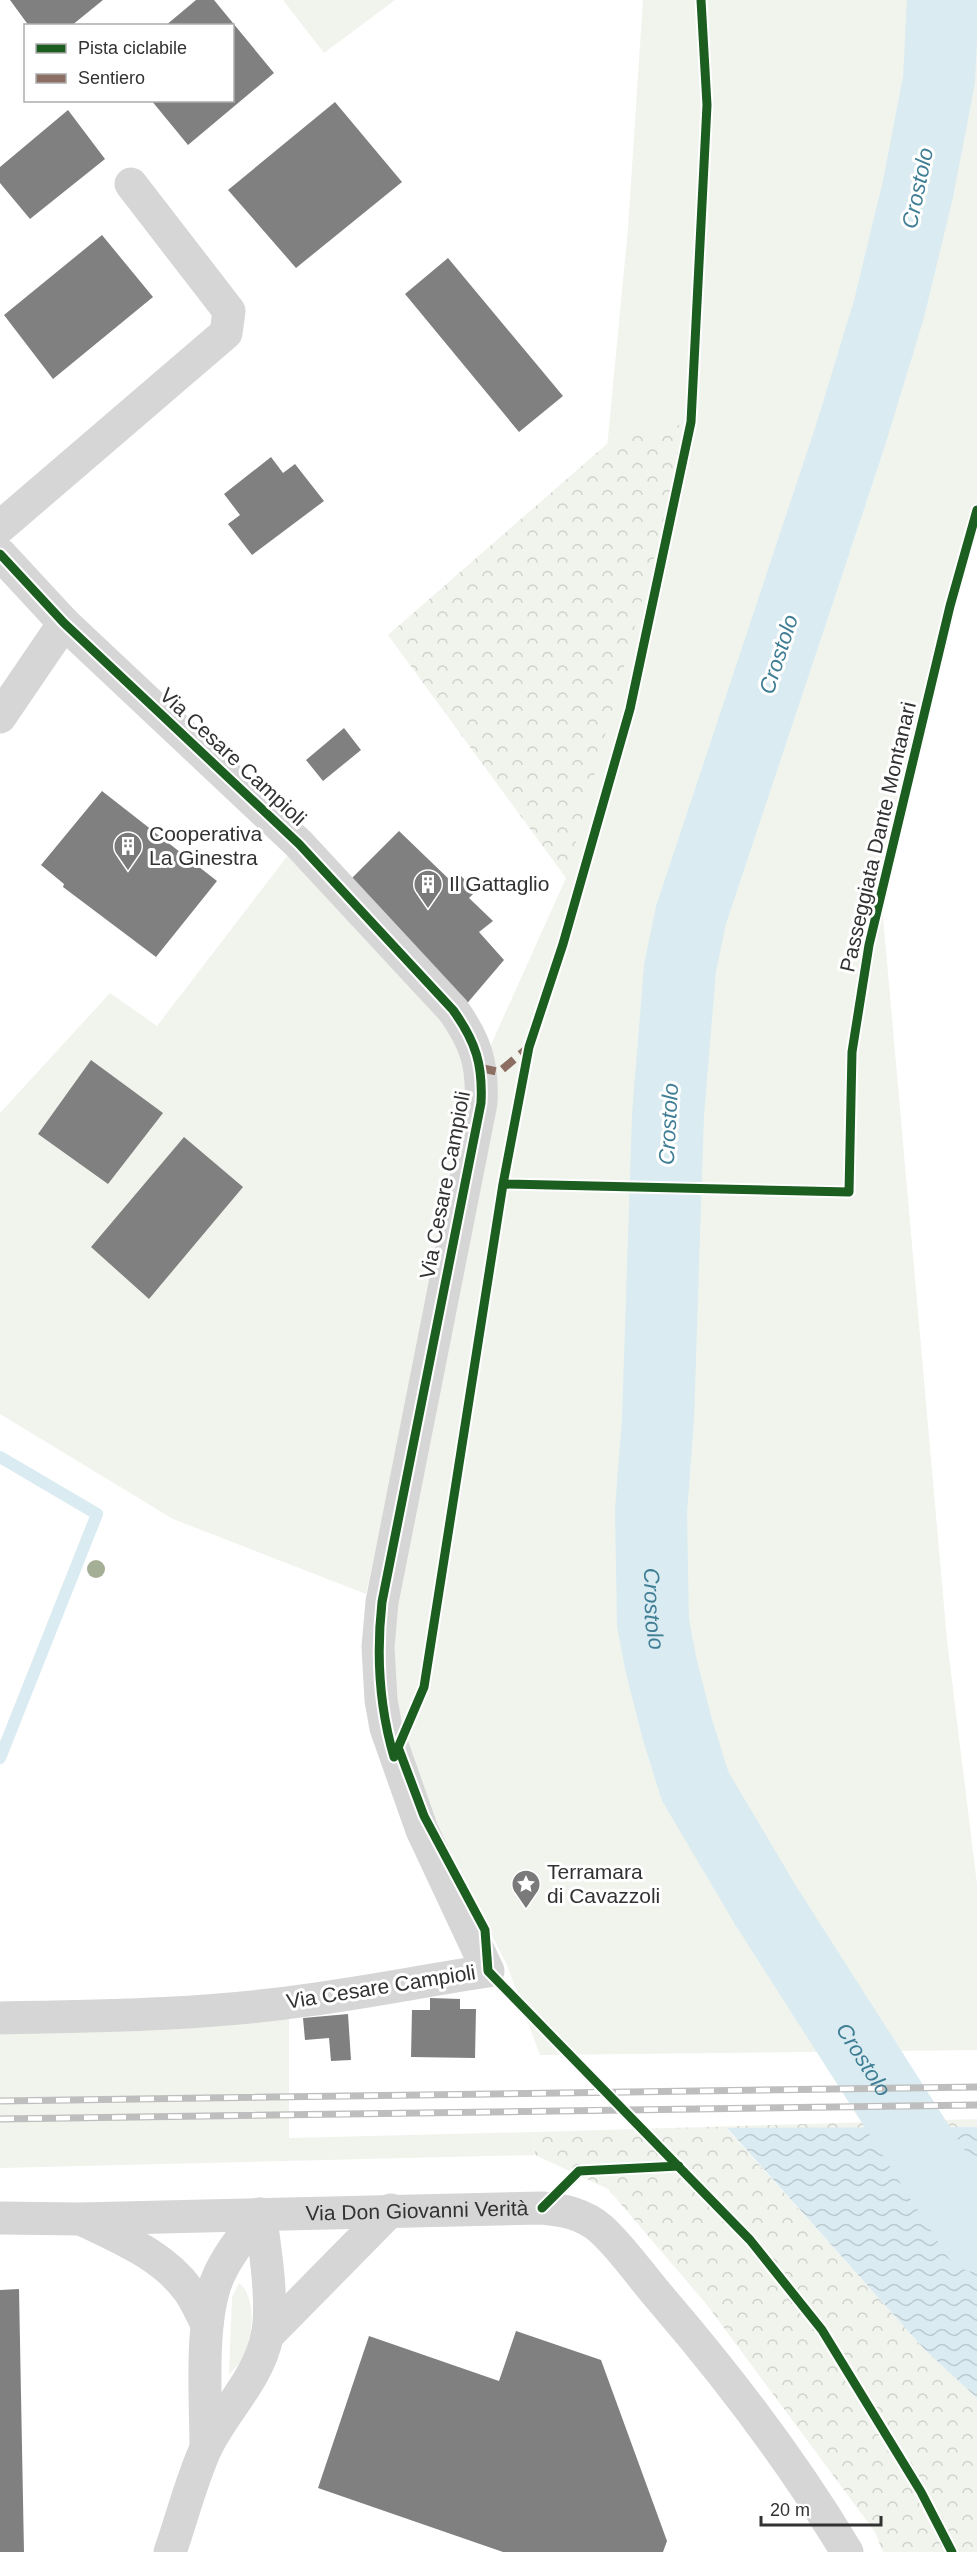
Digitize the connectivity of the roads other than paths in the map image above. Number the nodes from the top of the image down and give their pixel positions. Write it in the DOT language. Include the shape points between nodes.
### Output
graph roads {
  1 [pos="131,184"];
  2 [pos="0,527"];
  3 [pos="0,554"];
  4 [pos="64,623"];
  5 [pos="0,717"];
  6 [pos="0,2018"];
  7 [pos="391,2210"];
  8 [pos="260,2214"];
  9 [pos="0,2218"];
  10 [pos="80,2219"];
  11 [pos="207,2324"];
  12 [pos="267,2336"];
  13 [pos="206,2448"];
  14 [pos="170,2552"];
  15 [pos="847,2552"];
  1 -- 2 [label="street" via="230,311 226,333"];
  3 -- 4 [label="street, Via Cesare Campioli"];
  4 -- 5 [label="street"];
  4 -- 6 [label="street, Via Cesare Campioli" via="299,844 453,1010 479,1059 483,1078 481,1103 382,1602 378,1647 381,1700 394,1757 422,1830 488,1971 241,2008"];
  7 -- 8 [label="street, Via Don Giovanni Verità"];
  7 -- 12 [label="street"];
  7 -- 15 [label="street, Via Don Giovanni Verità" via="562,2210 601,2230 704,2350 805,2487"];
  8 -- 10 [label="street, Via Don Giovanni Verità"];
  8 -- 11 [label="street" via="218,2277"];
  8 -- 12 [label="street" via="267,2272"];
  9 -- 10 [label="street, Via Don Giovanni Verità"];
  10 -- 11 [label="street" via="150,2254 188,2291"];
  11 -- 13 [label="street"];
  12 -- 13 [label="street" via="241,2393"];
  13 -- 14 [label="street"];
}
